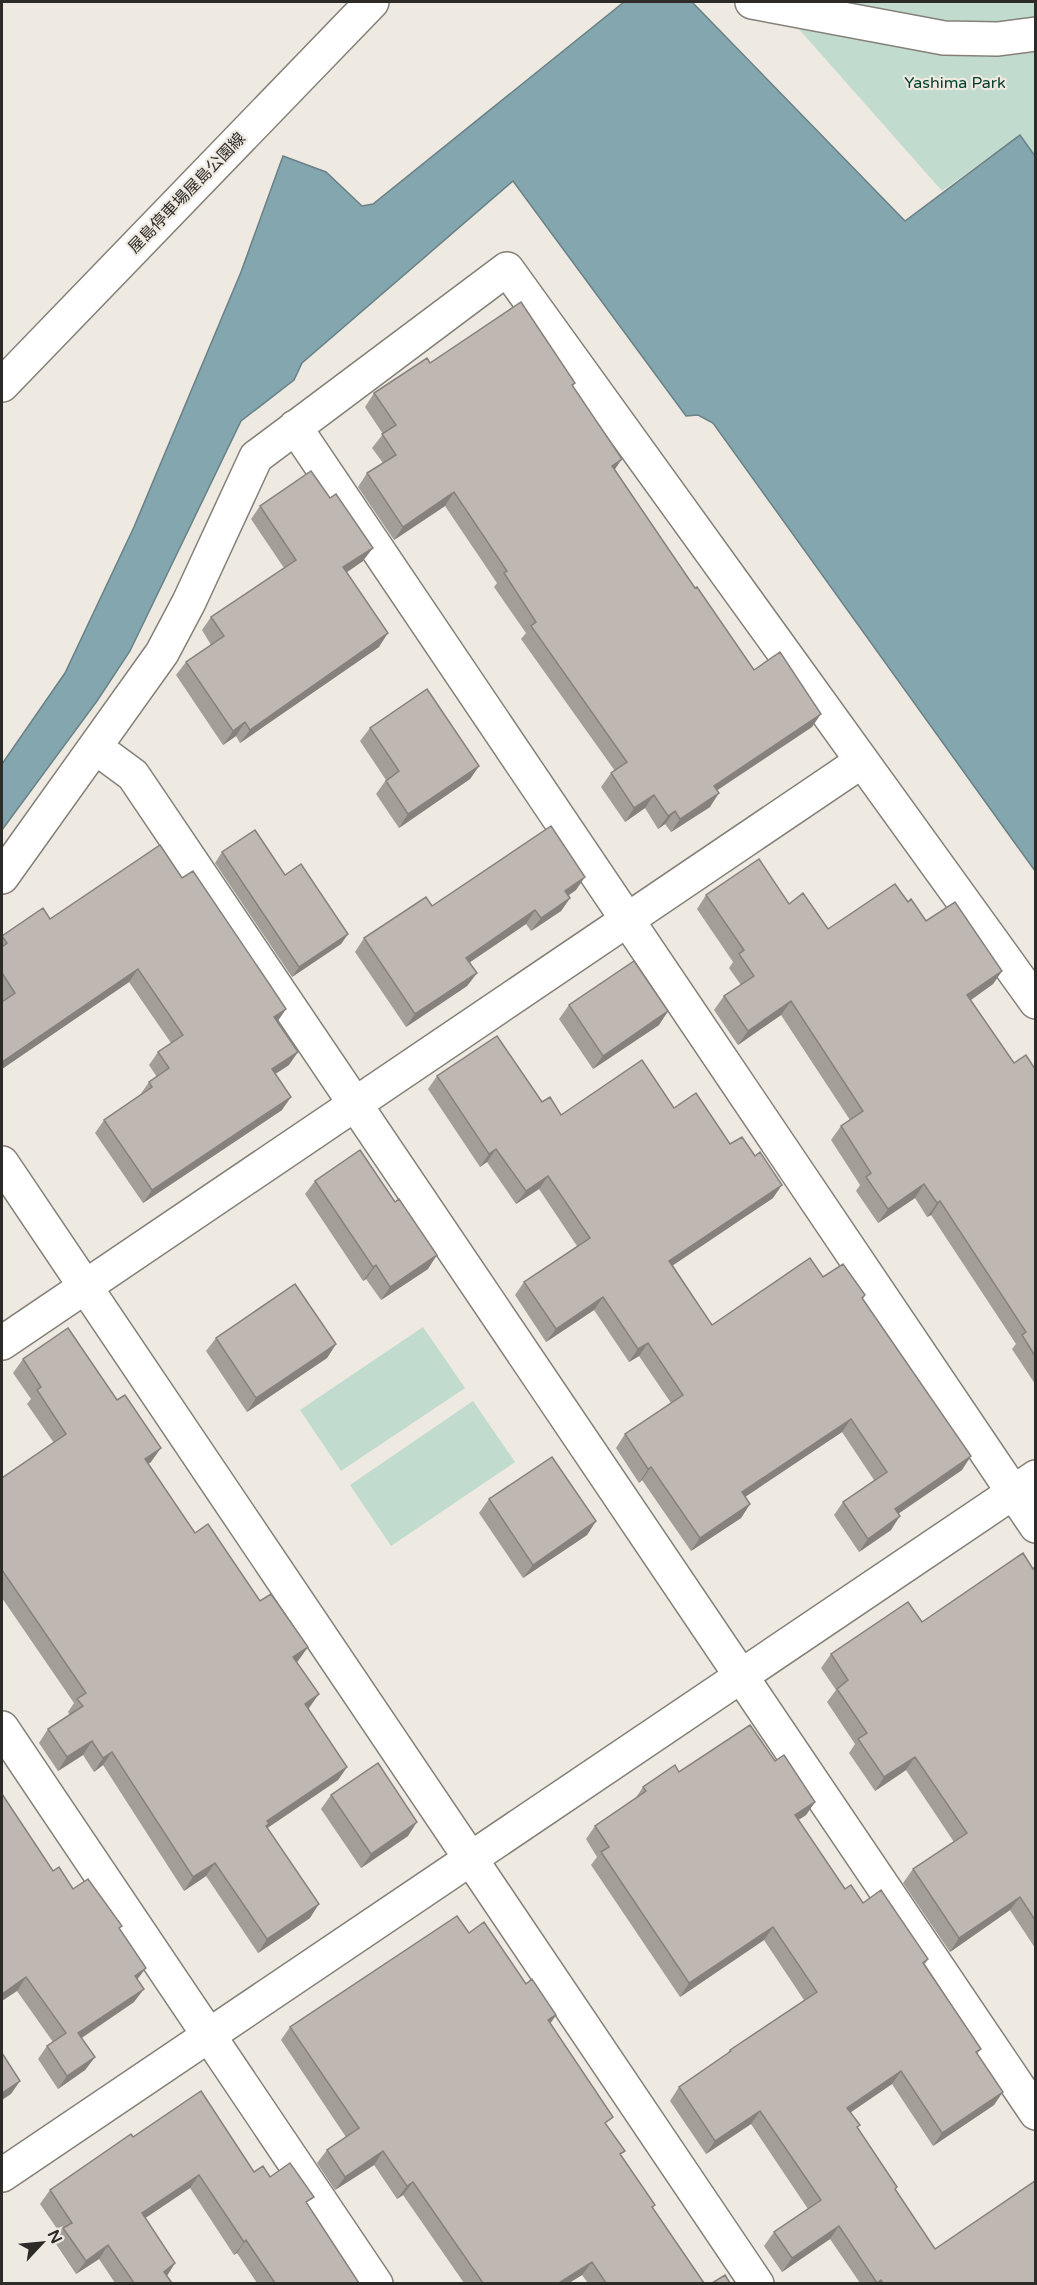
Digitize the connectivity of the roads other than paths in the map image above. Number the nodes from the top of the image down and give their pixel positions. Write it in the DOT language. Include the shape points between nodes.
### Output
graph roads {
  1 [pos="372,2"];
  2 [pos="752,2"];
  3 [pos="1035,34"];
  4 [pos="2,385"];
  5 [pos="295,427"];
  6 [pos="95,747"];
  7 [pos="862,761"];
  8 [pos="2,877"];
  9 [pos="627,920"];
  10 [pos="1035,1002"];
  11 [pos="355,1104"];
  12 [pos="2,1163"];
  13 [pos="85,1286"];
  14 [pos="2,1343"];
  15 [pos="1024,1484"];
  16 [pos="1035,1526"];
  17 [pos="741,1676"];
  18 [pos="2,1728"];
  19 [pos="470,1859"];
  20 [pos="209,2035"];
  21 [pos="1035,2113"];
  22 [pos="2,2175"];
  23 [pos="376,2283"];
  24 [pos="757,2283"];
  1 -- 4 [label="street, 屋島停車場屋島公園線"];
  2 -- 3 [label="street" via="944,39"];
  5 -- 6 [label="street" via="256,457 176,628"];
  5 -- 7 [label="street" via="507,269"];
  5 -- 9 [label="street"];
  6 -- 8 [label="street"];
  6 -- 11 [label="street" via="133,775"];
  7 -- 9 [label="street"];
  7 -- 10 [label="street"];
  9 -- 11 [label="street"];
  9 -- 15 [label="street"];
  11 -- 13 [label="street"];
  11 -- 17 [label="street"];
  12 -- 13 [label="street"];
  13 -- 14 [label="street"];
  13 -- 19 [label="street"];
  15 -- 16 [label="street"];
  15 -- 17 [label="street"];
  17 -- 19 [label="street"];
  17 -- 21 [label="street"];
  18 -- 20 [label="street"];
  19 -- 20 [label="street"];
  19 -- 24 [label="street"];
  20 -- 22 [label="street"];
  20 -- 23 [label="street"];
}
